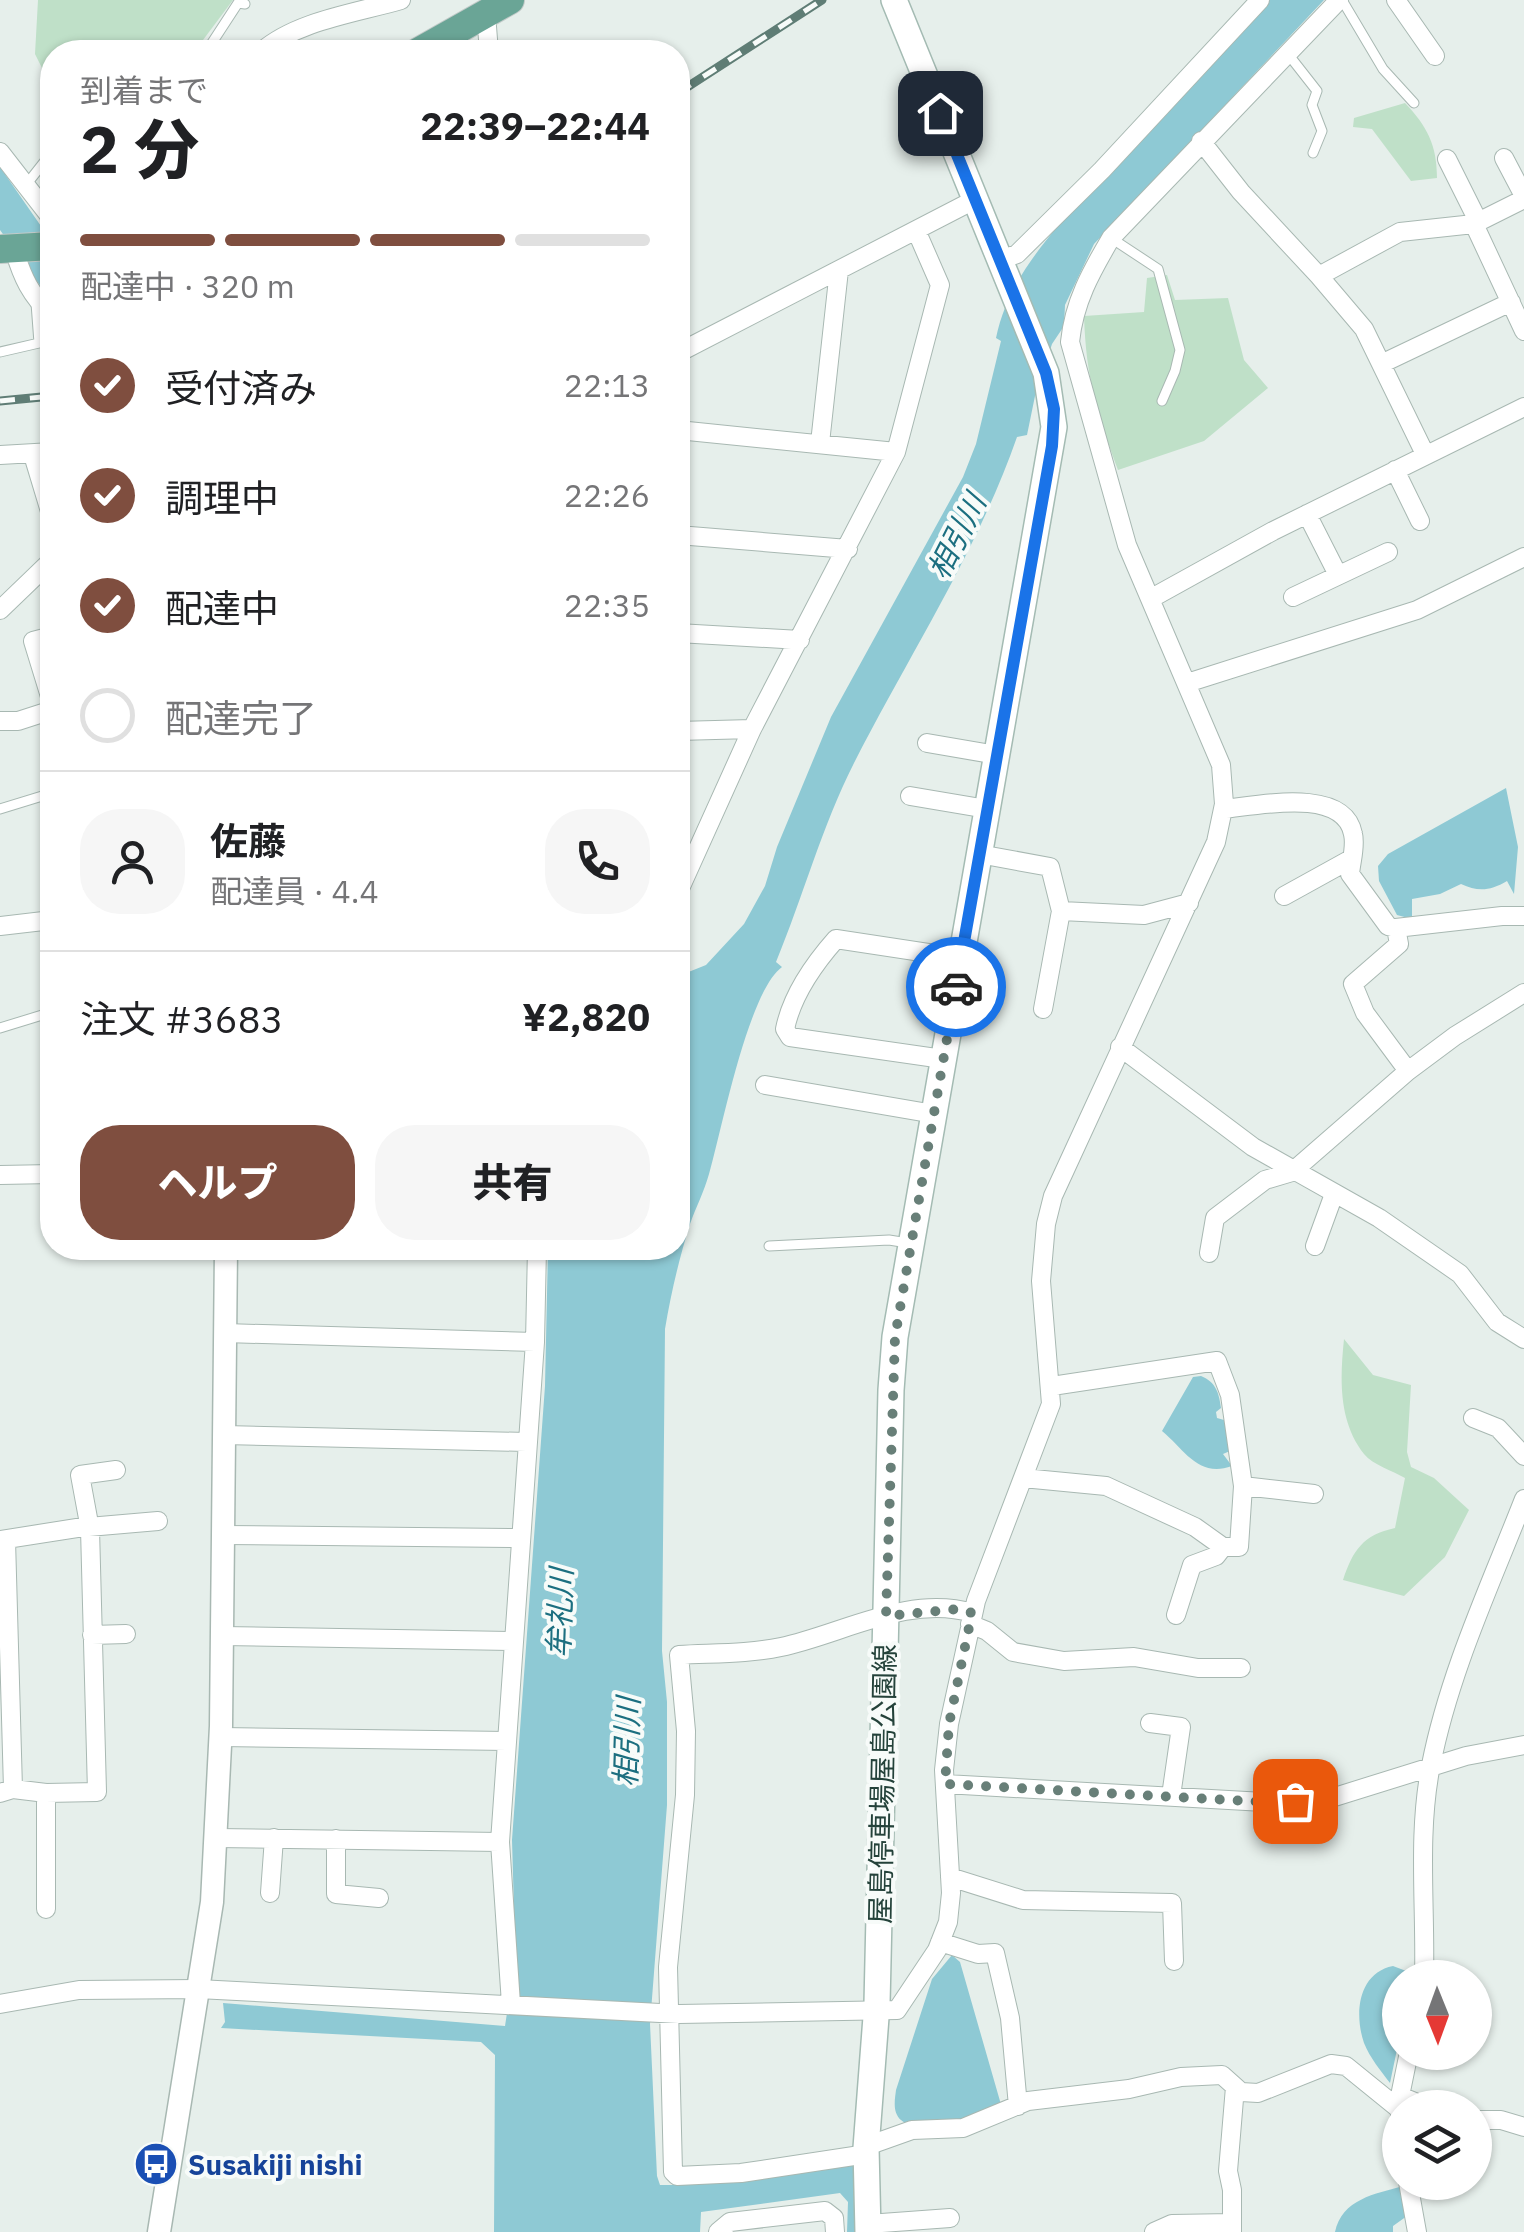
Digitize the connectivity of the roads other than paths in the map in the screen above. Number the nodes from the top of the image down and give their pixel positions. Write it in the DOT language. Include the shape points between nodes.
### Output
graph roads {
  1 [pos="400,0"];
  2 [pos="894,0"];
  3 [pos="1260,0"];
  4 [pos="1340,0"];
  5 [pos="1396,0"];
  6 [pos="245,4"];
  7 [pos="498,7"];
  8 [pos="214,40"];
  9 [pos="277,40"];
  10 [pos="439,40"];
  11 [pos="491,40"];
  12 [pos="1286,51"];
  13 [pos="1435,56"];
  14 [pos="1414,103"];
  15 [pos="1201,140"];
  16 [pos="0,152"];
  17 [pos="1313,153"];
  18 [pos="1446,158"];
  19 [pos="1504,158"];
  20 [pos="40,167"];
  21 [pos="26,185"];
  22 [pos="1524,197"];
  23 [pos="976,200"];
  24 [pos="40,203"];
  25 [pos="1476,222"];
  26 [pos="916,230"];
  27 [pos="1111,238"];
  28 [pos="40,247"];
  29 [pos="8,248"];
  30 [pos="839,270"];
  31 [pos="1004,270"];
  32 [pos="1319,276"];
  33 [pos="36,300"];
  34 [pos="1511,302"];
  35 [pos="40,304"];
  36 [pos="1524,330"];
  37 [pos="690,347"];
  38 [pos="0,352"];
  39 [pos="1381,364"];
  40 [pos="1083,388"];
  41 [pos="1051,392"];
  42 [pos="1162,401"];
  43 [pos="1524,407"];
  44 [pos="690,431"];
  45 [pos="820,443"];
  46 [pos="896,452"];
  47 [pos="40,453"];
  48 [pos="1425,454"];
  49 [pos="0,455"];
  50 [pos="1395,470"];
  51 [pos="1307,514"];
  52 [pos="1420,520"];
  53 [pos="690,536"];
  54 [pos="848,550"];
  55 [pos="1388,552"];
  56 [pos="1524,557"];
  57 [pos="40,572"];
  58 [pos="1338,575"];
  59 [pos="1294,597"];
  60 [pos="1150,599"];
  61 [pos="0,610"];
  62 [pos="690,634"];
  63 [pos="40,640"];
  64 [pos="800,640"];
  65 [pos="40,668"];
  66 [pos="1188,683"];
  67 [pos="40,711"];
  68 [pos="0,722"];
  69 [pos="752,729"];
  70 [pos="690,731"];
  71 [pos="927,743"];
  72 [pos="997,755"];
  73 [pos="910,796"];
  74 [pos="40,797"];
  75 [pos="0,809"];
  76 [pos="987,809"];
  77 [pos="1223,809"];
  78 [pos="980,854"];
  79 [pos="1351,859"];
  80 [pos="690,866"];
  81 [pos="1284,896"];
  82 [pos="1188,903"];
  83 [pos="1062,912"];
  84 [pos="1524,916"];
  85 [pos="40,921"];
  86 [pos="0,926"];
  87 [pos="1396,928"];
  88 [pos="961,958"];
  89 [pos="1524,993"];
  90 [pos="1042,1010"];
  91 [pos="40,1016"];
  92 [pos="0,1028"];
  93 [pos="1120,1048"];
  94 [pos="943,1059"];
  95 [pos="1408,1071"];
  96 [pos="766,1085"];
  97 [pos="934,1114"];
  98 [pos="1292,1172"];
  99 [pos="40,1174"];
  100 [pos="0,1175"];
  101 [pos="1334,1194"];
  102 [pos="910,1243"];
  103 [pos="769,1246"];
  104 [pos="1315,1246"];
  105 [pos="1209,1253"];
  106 [pos="226,1260"];
  107 [pos="537,1260"];
  108 [pos="226,1334"];
  109 [pos="1524,1339"];
  110 [pos="535,1342"];
  111 [pos="1052,1386"];
  112 [pos="1474,1418"];
  113 [pos="224,1435"];
  114 [pos="526,1442"];
  115 [pos="1524,1456"];
  116 [pos="116,1470"];
  117 [pos="1023,1478"];
  118 [pos="1244,1486"];
  119 [pos="1314,1494"];
  120 [pos="1524,1499"];
  121 [pos="158,1521"];
  122 [pos="90,1529"];
  123 [pos="223,1535"];
  124 [pos="520,1538"];
  125 [pos="3,1540"];
  126 [pos="1224,1547"];
  127 [pos="1176,1615"];
  128 [pos="886,1616"];
  129 [pos="971,1618"];
  130 [pos="126,1634"];
  131 [pos="92,1636"];
  132 [pos="222,1636"];
  133 [pos="513,1642"];
  134 [pos="1242,1668"];
  135 [pos="1150,1723"];
  136 [pos="221,1737"];
  137 [pos="507,1741"];
  138 [pos="1524,1745"];
  139 [pos="1430,1766"];
  140 [pos="945,1784"];
  141 [pos="6,1791"];
  142 [pos="46,1794"];
  143 [pos="1171,1796"];
  144 [pos="216,1838"];
  145 [pos="274,1838"];
  146 [pos="336,1839"];
  147 [pos="500,1842"];
  148 [pos="950,1876"];
  149 [pos="270,1893"];
  150 [pos="379,1898"];
  151 [pos="46,1909"];
  152 [pos="940,1942"];
  153 [pos="1424,1960"];
  154 [pos="1174,1961"];
  155 [pos="198,1989"];
  156 [pos="0,2004"];
  157 [pos="516,2004"];
  158 [pos="876,2010"];
  159 [pos="661,2011"];
  160 [pos="1234,2087"];
  161 [pos="1382,2091"];
  162 [pos="1018,2106"];
  163 [pos="1492,2120"];
  164 [pos="1524,2127"];
  165 [pos="867,2150"];
  166 [pos="1411,2200"];
  167 [pos="950,2218"];
  168 [pos="1232,2227"];
  169 [pos="868,2228"];
  170 [pos="160,2232"];
  171 [pos="718,2232"];
  172 [pos="835,2232"];
  173 [pos="1154,2232"];
  174 [pos="1417,2232"];
  1 -- 9 [label="street"];
  2 -- 23 [label="main road, 屋島停車場屋島公園線"];
  3 -- 31 [label="street"];
  4 -- 12 [label="street"];
  4 -- 14 [label="lane"];
  5 -- 13 [label="street"];
  6 -- 8 [label="lane" via="238,3"];
  7 -- 10 [label="main road"];
  7 -- 11 [label="street"];
  12 -- 15 [label="street"];
  12 -- 17 [label="lane" via="1317,90 1312,104 1322,131"];
  15 -- 27 [label="street"];
  15 -- 32 [label="street"];
  16 -- 21 [label="street"];
  18 -- 25 [label="street"];
  19 -- 22 [label="street"];
  20 -- 21 [label="lane"];
  21 -- 24 [label="street"];
  22 -- 25 [label="street"];
  23 -- 26 [label="street"];
  23 -- 31 [label="main road, 屋島停車場屋島公園線"];
  25 -- 32 [label="street" via="1400,232"];
  25 -- 34 [label="street"];
  26 -- 30 [label="street"];
  26 -- 46 [label="street" via="940,285"];
  27 -- 40 [label="street" via="1086,280 1072,323 1070,342"];
  27 -- 42 [label="lane" via="1158,269 1180,350"];
  28 -- 29 [label="main road"];
  29 -- 33 [label="street"];
  30 -- 37 [label="street"];
  30 -- 45 [label="street"];
  31 -- 41 [label="main road, 屋島停車場屋島公園線"];
  32 -- 39 [label="street" via="1364,329"];
  33 -- 35 [label="street"];
  33 -- 38 [label="lane" via="40,343"];
  34 -- 36 [label="street"];
  34 -- 39 [label="street"];
  39 -- 48 [label="street"];
  40 -- 41 [label="street"];
  40 -- 60 [label="street" via="1127,546"];
  41 -- 72 [label="main road, 屋島停車場屋島公園線" via="1052,446"];
  43 -- 48 [label="street"];
  44 -- 45 [label="street"];
  45 -- 46 [label="street"];
  46 -- 54 [label="street"];
  47 -- 49 [label="street"];
  48 -- 50 [label="street"];
  50 -- 51 [label="street"];
  50 -- 52 [label="street"];
  51 -- 58 [label="street"];
  51 -- 60 [label="street"];
  53 -- 54 [label="street"];
  54 -- 64 [label="street"];
  55 -- 58 [label="street"];
  56 -- 66 [label="street" via="1417,610"];
  57 -- 61 [label="street"];
  58 -- 59 [label="street"];
  60 -- 66 [label="street"];
  62 -- 64 [label="street"];
  63 -- 65 [label="street" via="32,642"];
  64 -- 69 [label="street"];
  66 -- 77 [label="street" via="1221,765"];
  67 -- 68 [label="street"];
  69 -- 70 [label="street"];
  69 -- 80 [label="street"];
  71 -- 72 [label="street"];
  72 -- 76 [label="main road, 屋島停車場屋島公園線"];
  73 -- 76 [label="street"];
  74 -- 75 [label="lane"];
  76 -- 78 [label="main road, 屋島停車場屋島公園線"];
  77 -- 79 [label="street" via="1320,804 1348,822"];
  77 -- 82 [label="street"];
  78 -- 83 [label="street" via="1050,867"];
  78 -- 88 [label="main road, 屋島停車場屋島公園線"];
  79 -- 81 [label="street"];
  79 -- 87 [label="street" via="1350,874 1365,898"];
  82 -- 83 [label="street" via="1144,915"];
  82 -- 93 [label="street"];
  83 -- 90 [label="street"];
  84 -- 87 [label="street"];
  85 -- 86 [label="street"];
  87 -- 95 [label="street" via="1399,944 1354,984 1365,1014"];
  88 -- 94 [label="main road, 屋島停車場屋島公園線"];
  88 -- 94 [label="street" via="836,939 790,1007 785,1029 790,1037"];
  89 -- 95 [label="street"];
  91 -- 92 [label="lane"];
  93 -- 98 [label="street"];
  93 -- 111 [label="street" via="1063,1169 1046,1224 1040,1281"];
  94 -- 97 [label="main road, 屋島停車場屋島公園線"];
  95 -- 98 [label="street"];
  96 -- 97 [label="street"];
  97 -- 102 [label="main road, 屋島停車場屋島公園線"];
  98 -- 101 [label="street"];
  98 -- 105 [label="street" via="1265,1180 1215,1218"];
  99 -- 100 [label="street"];
  101 -- 104 [label="street"];
  101 -- 109 [label="street" via="1460,1274 1497,1322"];
  102 -- 103 [label="lane"];
  102 -- 128 [label="main road, 屋島停車場屋島公園線" via="892,1377"];
  106 -- 108 [label="street"];
  107 -- 110 [label="street"];
  108 -- 110 [label="street"];
  108 -- 113 [label="street"];
  110 -- 114 [label="street"];
  111 -- 117 [label="street" via="1049,1413"];
  111 -- 118 [label="street" via="1216,1361 1230,1394"];
  112 -- 115 [label="street" via="1498,1428"];
  113 -- 114 [label="street"];
  113 -- 123 [label="street"];
  114 -- 124 [label="street"];
  116 -- 122 [label="street" via="80,1475"];
  117 -- 126 [label="street" via="1106,1486"];
  117 -- 129 [label="street"];
  118 -- 119 [label="street"];
  118 -- 126 [label="street" via="1239,1547"];
  120 -- 139 [label="street" via="1464,1649"];
  121 -- 122 [label="street"];
  122 -- 125 [label="street"];
  122 -- 131 [label="street"];
  123 -- 124 [label="street"];
  123 -- 132 [label="street"];
  124 -- 133 [label="street"];
  125 -- 141 [label="street"];
  126 -- 127 [label="street" via="1192,1566"];
  128 -- 129 [label="street" via="959,1609"];
  128 -- 158 [label="main road, 屋島停車場屋島公園線"];
  128 -- 159 [label="street" via="780,1647 679,1655 686,1795"];
  129 -- 134 [label="street" via="1013,1652 1064,1661 1134,1657"];
  129 -- 140 [label="street" via="949,1724"];
  130 -- 131 [label="street"];
  131 -- 142 [label="street" via="98,1792"];
  132 -- 133 [label="street"];
  132 -- 136 [label="street"];
  133 -- 137 [label="street"];
  135 -- 143 [label="street" via="1180,1728"];
  136 -- 137 [label="street"];
  136 -- 144 [label="street"];
  137 -- 147 [label="street"];
  138 -- 139 [label="street"];
  139 -- 143 [label="street" via="1325,1800"];
  139 -- 153 [label="street" via="1422,1856"];
  140 -- 143 [label="street"];
  140 -- 148 [label="street"];
  141 -- 142 [label="street"];
  142 -- 151 [label="street"];
  144 -- 145 [label="street"];
  144 -- 155 [label="street"];
  145 -- 146 [label="street"];
  145 -- 149 [label="street"];
  146 -- 147 [label="street"];
  146 -- 150 [label="street" via="336,1894"];
  147 -- 157 [label="street"];
  148 -- 152 [label="street"];
  148 -- 154 [label="street" via="1023,1900 1172,1903"];
  152 -- 158 [label="street" via="898,2010"];
  152 -- 162 [label="street" via="995,1953 1010,2018"];
  155 -- 156 [label="street" via="78,1990"];
  155 -- 157 [label="street"];
  155 -- 170 [label="street"];
  157 -- 159 [label="street"];
  158 -- 159 [label="street"];
  158 -- 165 [label="main road, 屋島停車場屋島公園線"];
  159 -- 165 [label="street" via="678,2176"];
  160 -- 161 [label="street" via="1258,2093 1331,2064 1346,2066"];
  160 -- 162 [label="street" via="1222,2074"];
  160 -- 168 [label="street"];
  162 -- 165 [label="street" via="963,2128 912,2130"];
  163 -- 164 [label="street"];
  165 -- 169 [label="main road, 屋島停車場屋島公園線"];
  166 -- 174 [label="street"];
  167 -- 169 [label="street"];
  168 -- 173 [label="street" via="1172,2224"];
  171 -- 172 [label="street" via="730,2222 826,2211"];
}
